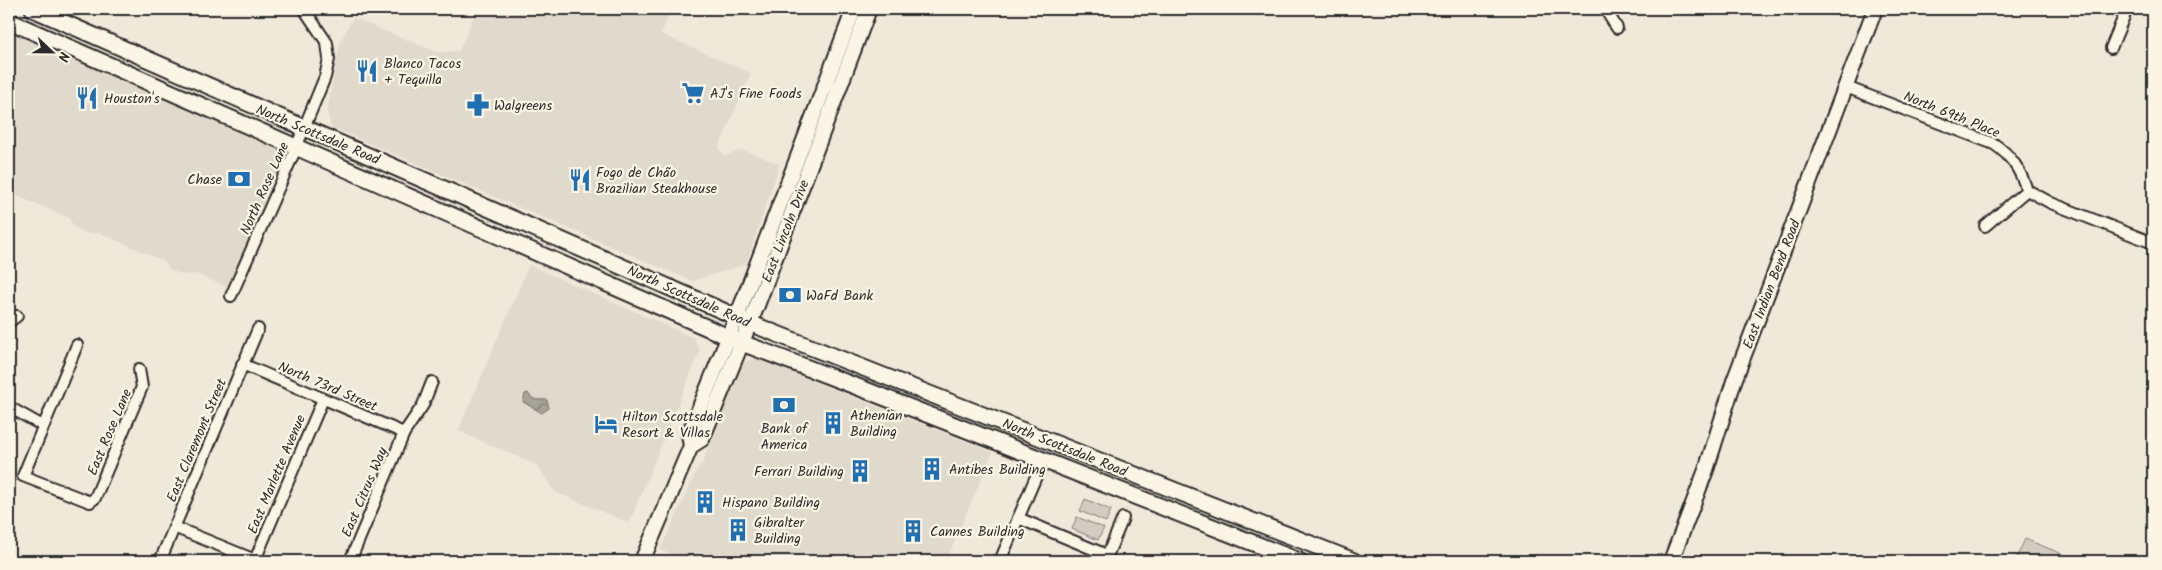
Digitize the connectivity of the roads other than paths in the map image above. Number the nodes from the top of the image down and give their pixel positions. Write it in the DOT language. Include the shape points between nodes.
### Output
graph roads {
  1 [pos="33,9"];
  2 [pos="304,9"];
  3 [pos="854,9"];
  4 [pos="869,9"];
  5 [pos="1605,9"];
  6 [pos="1875,9"];
  7 [pos="2127,9"];
  8 [pos="9,21"];
  9 [pos="1617,28"];
  10 [pos="2111,48"];
  11 [pos="1846,87"];
  12 [pos="304,129"];
  13 [pos="297,147"];
  14 [pos="2027,190"];
  15 [pos="1985,226"];
  16 [pos="2153,243"];
  17 [pos="231,296"];
  18 [pos="743,320"];
  19 [pos="258,329"];
  20 [pos="735,340"];
  21 [pos="77,344"];
  22 [pos="242,364"];
  23 [pos="139,369"];
  24 [pos="432,382"];
  25 [pos="924,393"];
  26 [pos="323,399"];
  27 [pos="9,407"];
  28 [pos="917,410"];
  29 [pos="1002,422"];
  30 [pos="43,426"];
  31 [pos="404,433"];
  32 [pos="1043,460"];
  33 [pos="1130,473"];
  34 [pos="1018,518"];
  35 [pos="1123,518"];
  36 [pos="1264,525"];
  37 [pos="174,527"];
  38 [pos="1106,558"];
  39 [pos="255,560"];
  40 [pos="160,561"];
  41 [pos="350,561"];
  42 [pos="642,561"];
  43 [pos="1000,561"];
  44 [pos="1299,561"];
  45 [pos="1325,561"];
  46 [pos="1354,561"];
  47 [pos="1670,561"];
  1 -- 12 [label="main road, North Scottsdale Road"];
  2 -- 12 [label="street, North Rose Lane" via="327,43 329,59 320,95"];
  3 -- 18 [label="main road, East Lincoln Drive"];
  4 -- 18 [label="main road, East Lincoln Drive"];
  5 -- 9 [label="street"];
  6 -- 11 [label="main road, East Indian Bend Road"];
  7 -- 10 [label="street"];
  8 -- 13 [label="main road, North Scottsdale Road"];
  11 -- 14 [label="street, North 69th Place" via="1994,144 2005,151 2020,170"];
  11 -- 47 [label="main road, East Indian Bend Road" via="1734,381 1706,470"];
  12 -- 13 [label="street, North Rose Lane"];
  12 -- 18 [label="main road, North Scottsdale Road"];
  13 -- 17 [label="street, North Rose Lane"];
  13 -- 20 [label="main road, North Scottsdale Road"];
  14 -- 15 [label="street"];
  14 -- 16 [label="street" via="2051,203"];
  18 -- 20 [label="main road, East Lincoln Drive"];
  18 -- 25 [label="main road, North Scottsdale Road"];
  19 -- 22 [label="street, East Claremont Street"];
  20 -- 28 [label="main road, North Scottsdale Road"];
  20 -- 42 [label="main road, East Lincoln Drive" via="689,434 691,446"];
  21 -- 30 [label="street"];
  22 -- 26 [label="street, North 73rd Street"];
  22 -- 37 [label="street, East Claremont Street"];
  23 -- 30 [label="street, East Rose Lane" via="142,387 95,498 90,502 23,476"];
  24 -- 31 [label="street, East Citrus Way" via="423,405"];
  25 -- 28 [label="main road"];
  25 -- 29 [label="main road, North Scottsdale Road"];
  26 -- 31 [label="street, North 73rd Street"];
  26 -- 39 [label="street, East Marlette Avenue"];
  27 -- 30 [label="street"];
  28 -- 32 [label="main road, North Scottsdale Road"];
  29 -- 32 [label="main road" via="1016,436 1035,446"];
  29 -- 33 [label="main road, North Scottsdale Road"];
  31 -- 41 [label="street, East Citrus Way"];
  32 -- 33 [label="main road" via="1060,455 1102,471"];
  32 -- 34 [label="street"];
  32 -- 44 [label="main road, North Scottsdale Road"];
  33 -- 36 [label="main road, North Scottsdale Road"];
  34 -- 38 [label="street"];
  34 -- 43 [label="street"];
  35 -- 38 [label="street"];
  36 -- 45 [label="main road" via="1282,542"];
  36 -- 46 [label="main road, North Scottsdale Road"];
  37 -- 39 [label="street"];
  37 -- 40 [label="street, East Claremont Street"];
}
